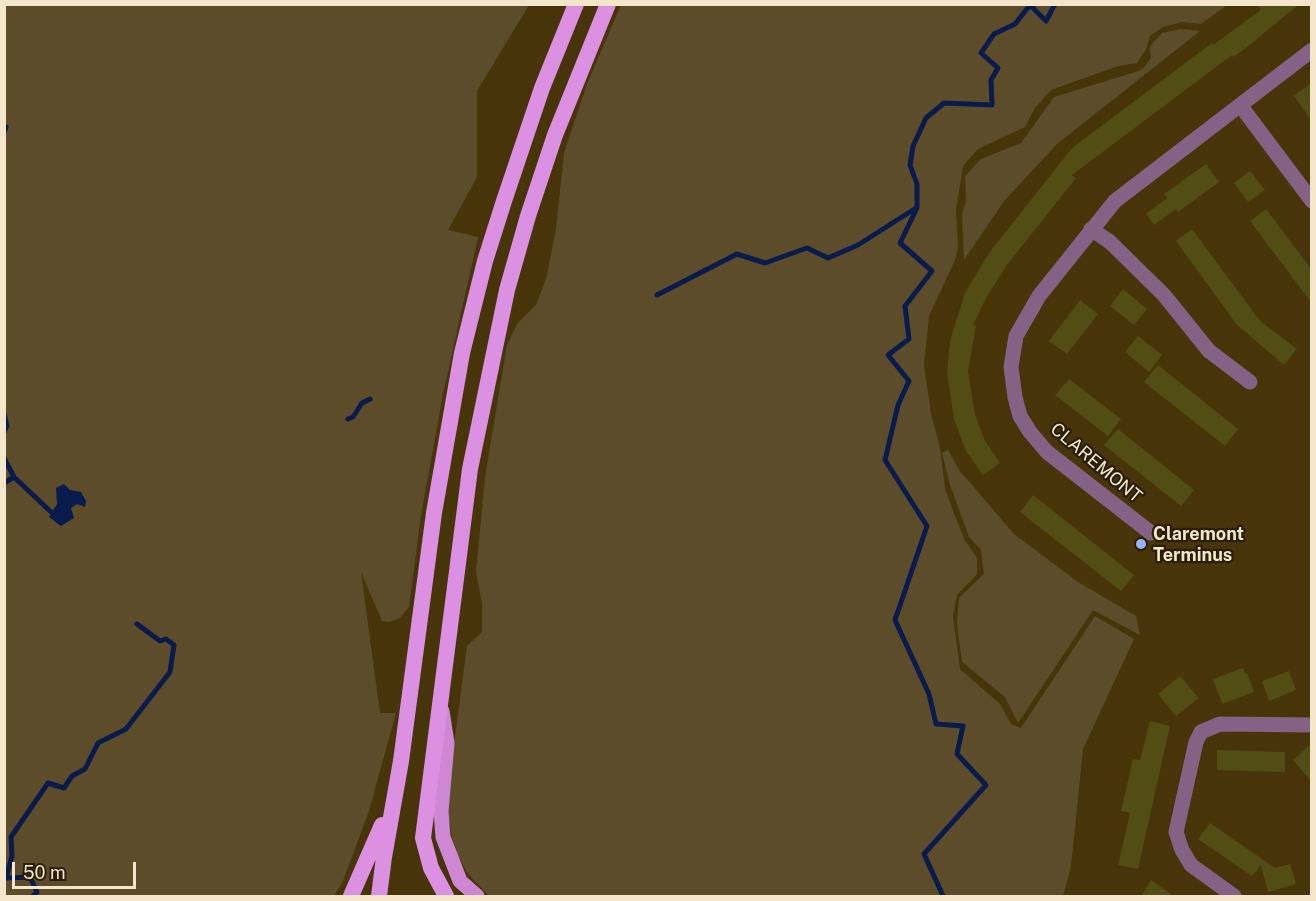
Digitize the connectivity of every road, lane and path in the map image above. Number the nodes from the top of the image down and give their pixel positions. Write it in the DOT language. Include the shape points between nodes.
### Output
graph roads {
  1 [pos="576,4"];
  2 [pos="608,4"];
  3 [pos="1311,50"];
  4 [pos="1240,105"];
  5 [pos="1311,201"];
  6 [pos="1091,229"];
  7 [pos="1250,382"];
  8 [pos="1151,533"];
  9 [pos="441,699"];
  10 [pos="1311,725"];
  11 [pos="395,794"];
  12 [pos="351,897"];
  13 [pos="379,897"];
  14 [pos="446,897"];
  15 [pos="477,897"];
  16 [pos="1234,897"];
  1 -- 11 [label="highway" via="542,88 504,201 462,353 434,513"];
  2 -- 9 [label="highway" via="555,135 507,290 462,515"];
  3 -- 4 [label="street, CLAREMONT"];
  4 -- 5 [label="street"];
  4 -- 6 [label="street, CLAREMONT" via="1115,201"];
  6 -- 7 [label="street" via="1110,242 1164,295 1209,351"];
  6 -- 8 [label="street, CLAREMONT" via="1039,296 1016,336 1011,367 1015,397 1020,416 1047,452"];
  9 -- 14 [label="highway" via="423,838 430,868"];
  9 -- 15 [label="main road" via="447,743 441,811 443,837 460,881"];
  10 -- 16 [label="street" via="1220,724 1201,732 1196,742 1176,832 1191,865"];
  11 -- 12 [label="highway"];
  11 -- 13 [label="highway"];
}
